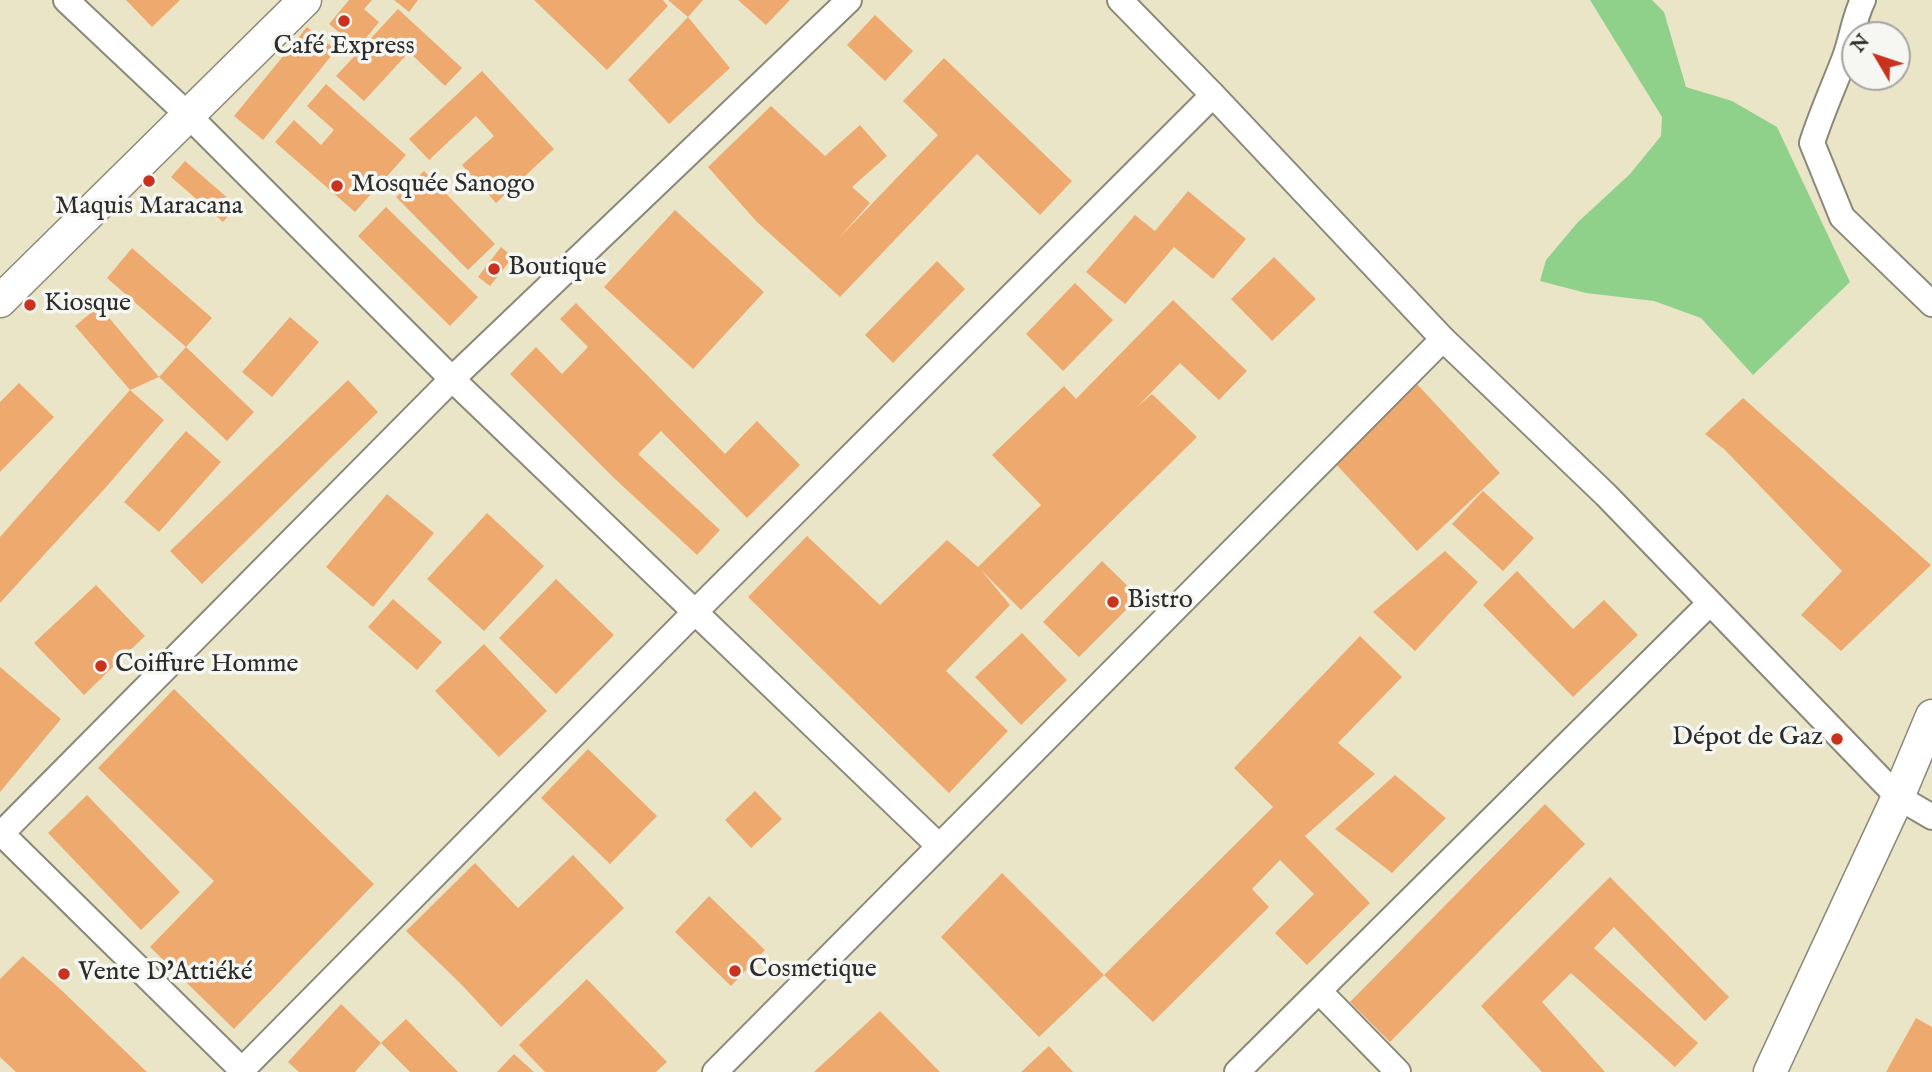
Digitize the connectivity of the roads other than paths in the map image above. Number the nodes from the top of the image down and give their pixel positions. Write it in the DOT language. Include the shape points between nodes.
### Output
graph roads {
  1 [pos="66,0"];
  2 [pos="305,0"];
  3 [pos="849,0"];
  4 [pos="1120,0"];
  5 [pos="1863,0"];
  6 [pos="1213,94"];
  7 [pos="188,115"];
  8 [pos="0,301"];
  9 [pos="1932,304"];
  10 [pos="1443,339"];
  11 [pos="452,379"];
  12 [pos="1710,603"];
  13 [pos="695,612"];
  14 [pos="1932,716"];
  15 [pos="1898,797"];
  16 [pos="1932,817"];
  17 [pos="1,834"];
  18 [pos="939,846"];
  19 [pos="1320,991"];
  20 [pos="242,1071"];
  21 [pos="715,1072"];
  22 [pos="1237,1072"];
  23 [pos="1398,1072"];
  24 [pos="1770,1072"];
  1 -- 7 [label="street"];
  2 -- 7 [label="street"];
  3 -- 11 [label="street"];
  4 -- 6 [label="street"];
  5 -- 9 [label="street" via="1812,143 1842,216"];
  6 -- 10 [label="street"];
  6 -- 13 [label="street"];
  7 -- 8 [label="street"];
  7 -- 11 [label="street"];
  10 -- 12 [label="street" via="1606,495"];
  10 -- 18 [label="street"];
  11 -- 13 [label="street"];
  11 -- 17 [label="street"];
  12 -- 15 [label="street"];
  12 -- 19 [label="street"];
  13 -- 18 [label="street"];
  13 -- 20 [label="street"];
  14 -- 15 [label="street"];
  15 -- 16 [label="street"];
  15 -- 24 [label="street"];
  17 -- 20 [label="street"];
  18 -- 21 [label="street"];
  19 -- 22 [label="street"];
  19 -- 23 [label="street"];
}
